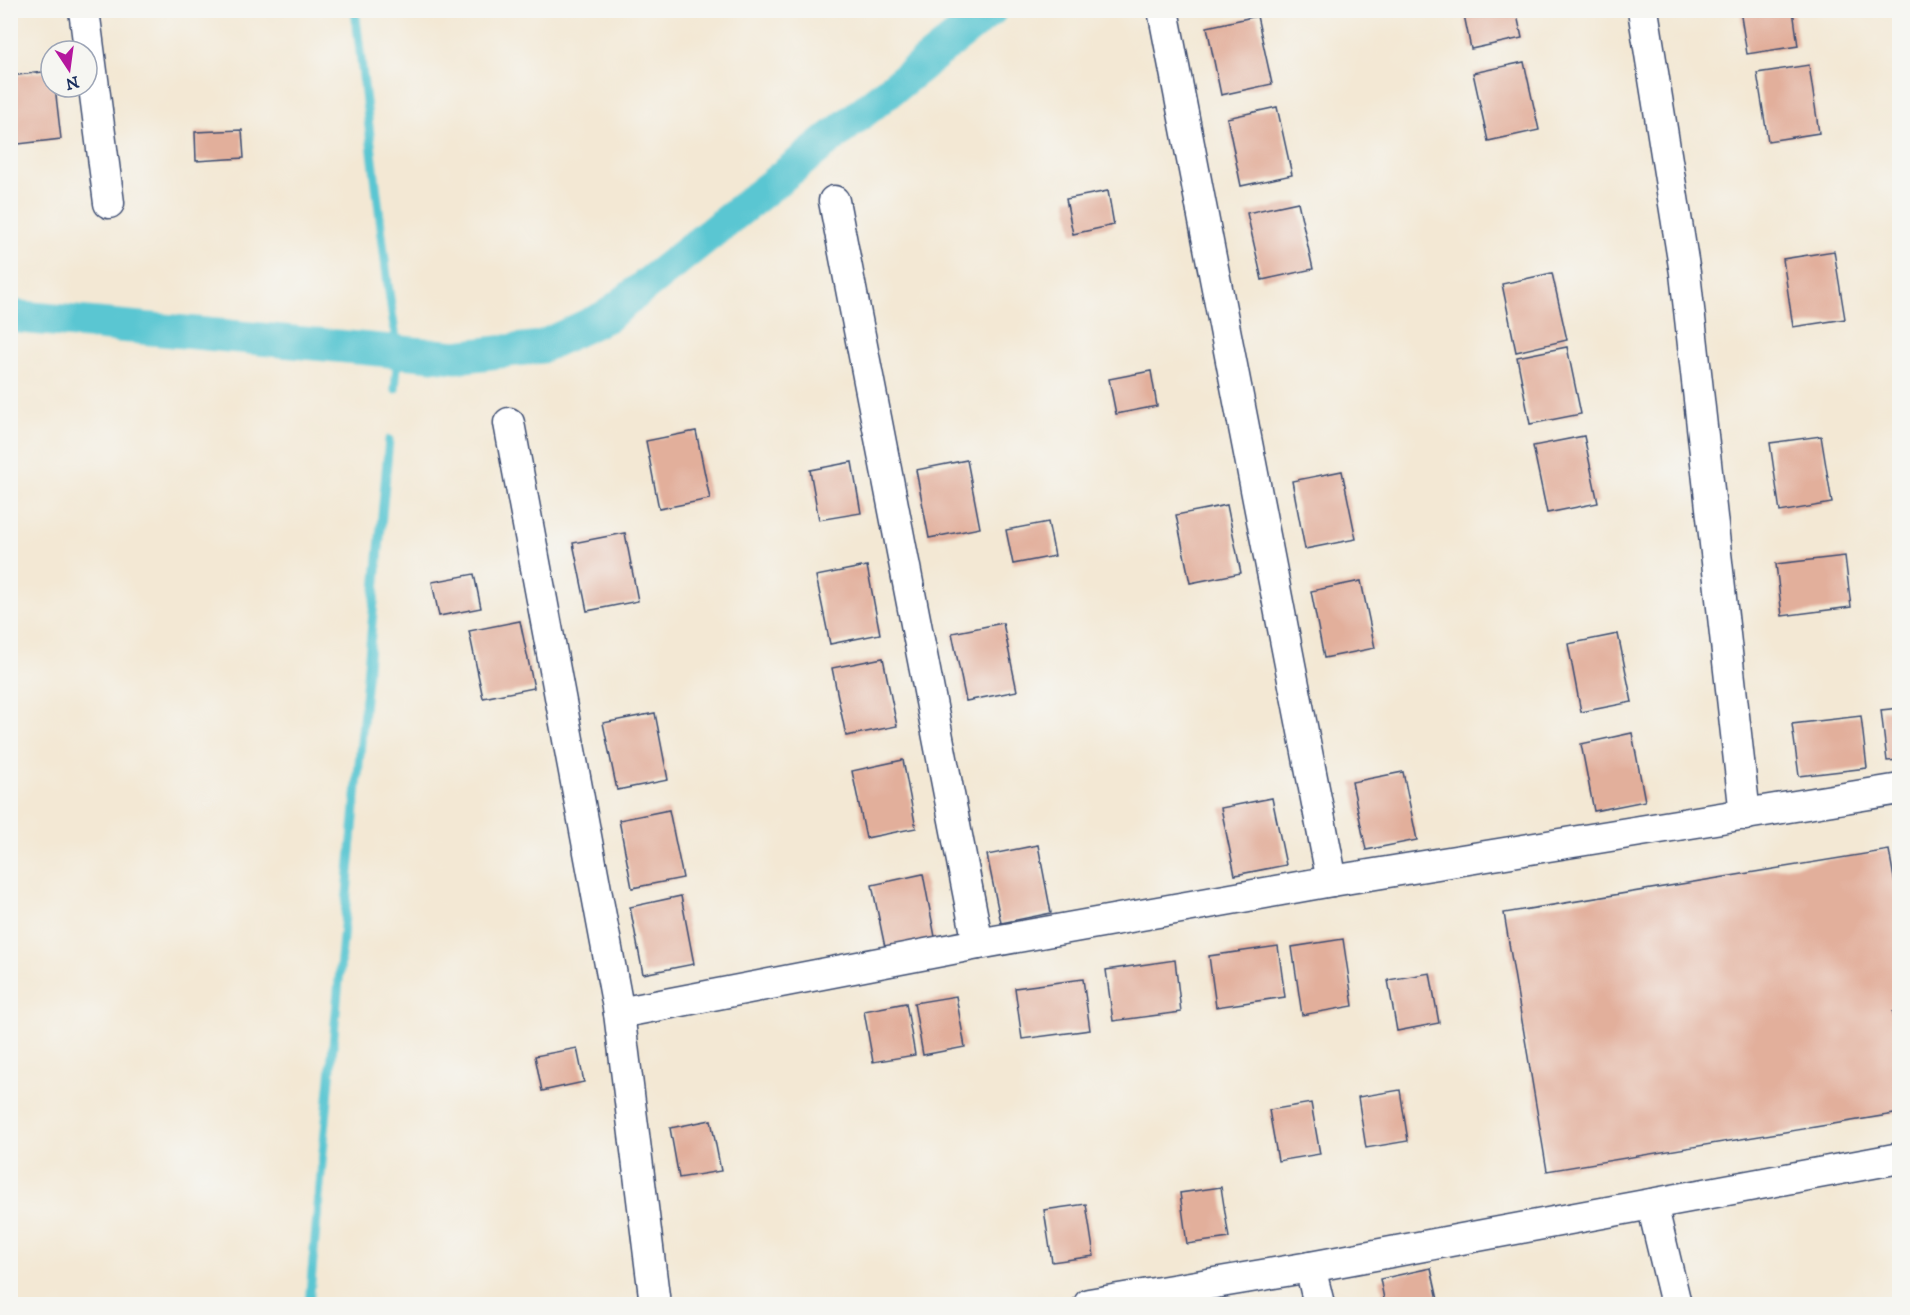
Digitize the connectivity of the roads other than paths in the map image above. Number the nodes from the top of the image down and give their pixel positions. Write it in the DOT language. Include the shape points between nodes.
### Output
graph roads {
  1 [pos="84,10"];
  2 [pos="1163,10"];
  3 [pos="1643,10"];
  4 [pos="834,201"];
  5 [pos="109,203"];
  6 [pos="509,423"];
  7 [pos="1899,789"];
  8 [pos="1745,815"];
  9 [pos="1332,881"];
  10 [pos="978,944"];
  11 [pos="619,1013"];
  12 [pos="1899,1158"];
  13 [pos="1652,1204"];
  14 [pos="1310,1267"];
  15 [pos="655,1305"];
  16 [pos="1089,1305"];
  17 [pos="1318,1305"];
  18 [pos="1676,1305"];
  1 -- 5 [label="street"];
  2 -- 9 [label="street"];
  3 -- 8 [label="street" via="1685,273"];
  4 -- 10 [label="street"];
  6 -- 11 [label="street"];
  7 -- 8 [label="street"];
  8 -- 9 [label="street"];
  9 -- 10 [label="street"];
  10 -- 11 [label="street"];
  11 -- 15 [label="street"];
  12 -- 13 [label="street"];
  13 -- 14 [label="street"];
  13 -- 18 [label="street"];
  14 -- 16 [label="street"];
  14 -- 17 [label="street"];
}
